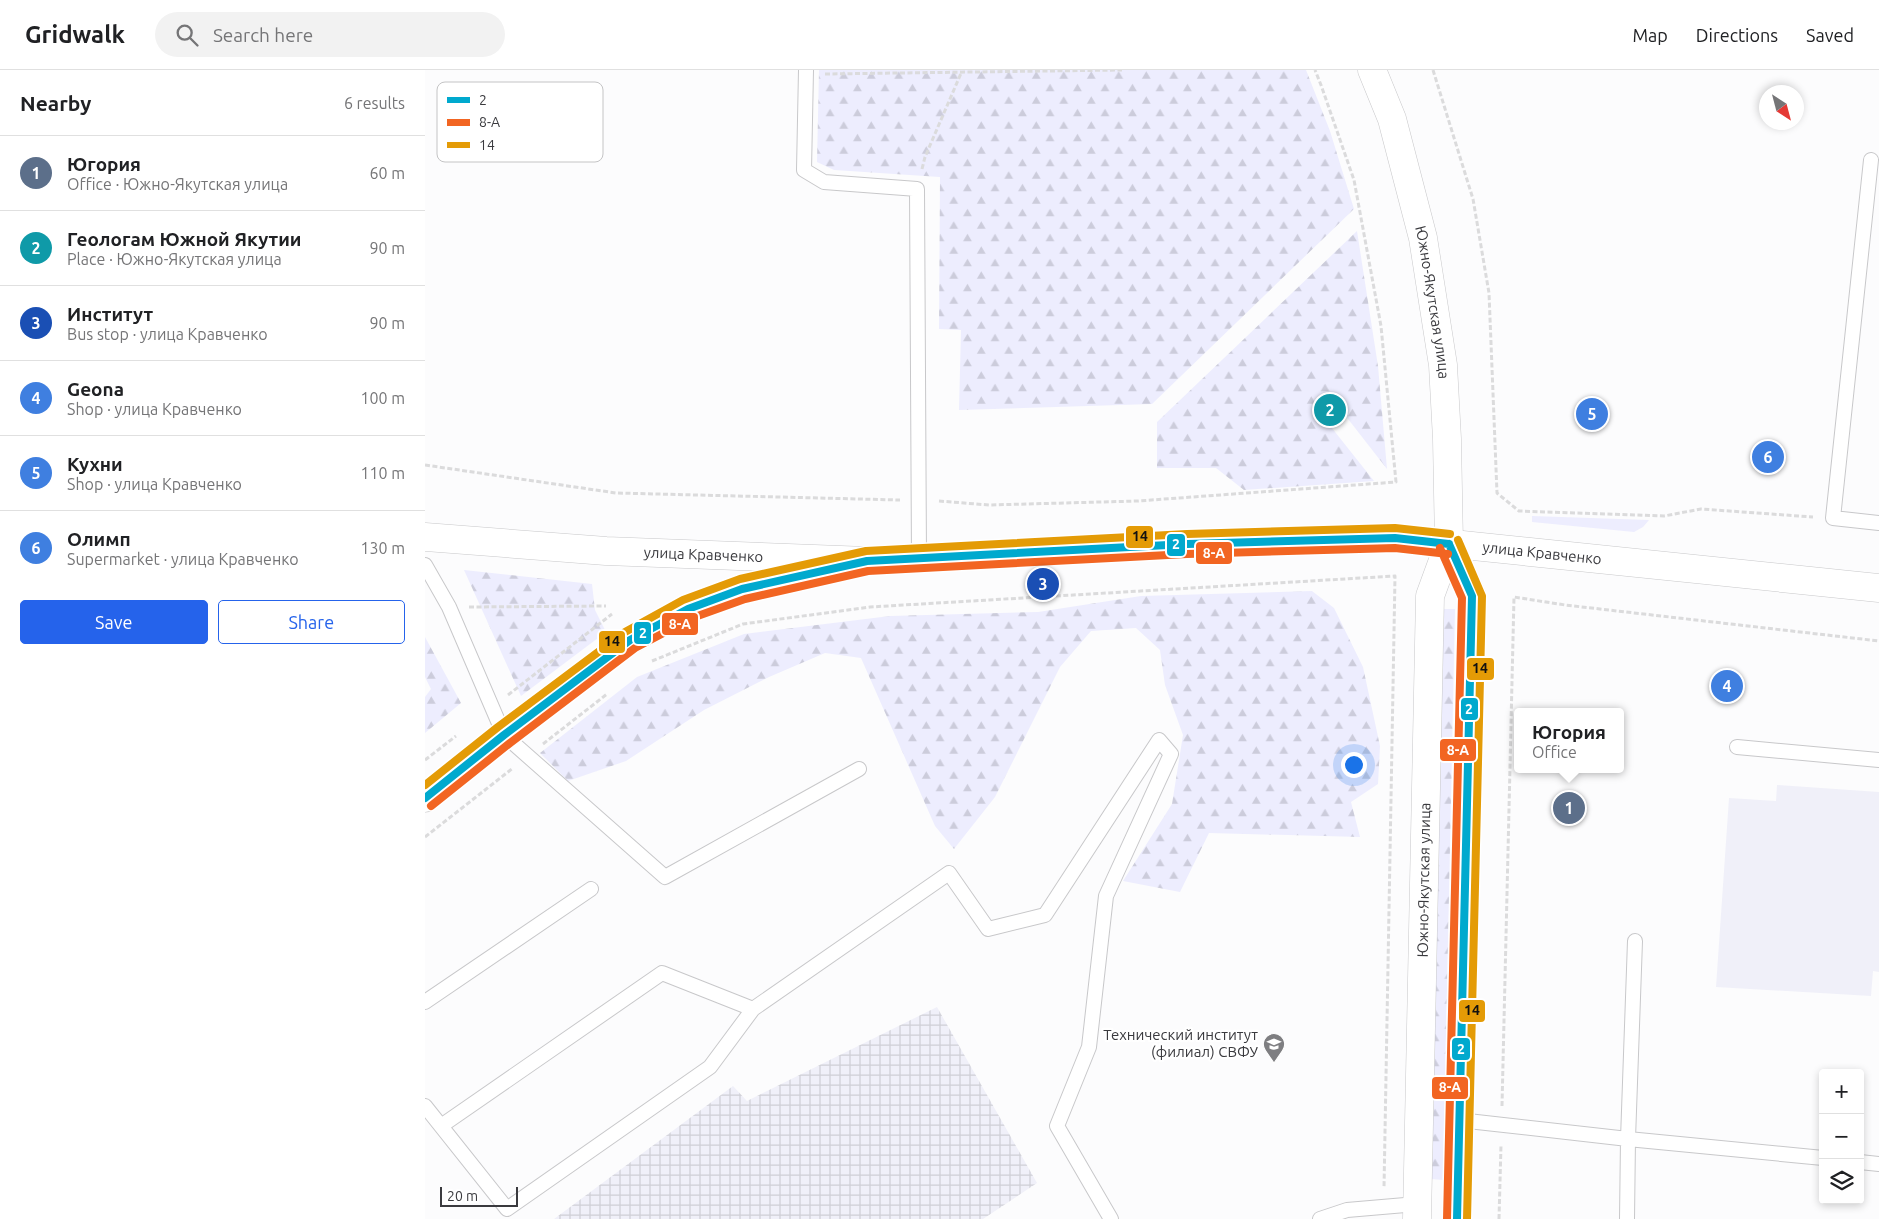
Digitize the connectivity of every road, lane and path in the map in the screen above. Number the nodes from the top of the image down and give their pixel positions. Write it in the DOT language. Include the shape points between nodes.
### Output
graph roads {
  1 [pos="1122,70"];
  2 [pos="1315,70"];
  3 [pos="1371,70"];
  4 [pos="1433,70"];
  5 [pos="963,71"];
  6 [pos="806,72"];
  7 [pos="1871,160"];
  8 [pos="917,190"];
  9 [pos="425,465"];
  10 [pos="919,500"];
  11 [pos="1833,518"];
  12 [pos="1879,523"];
  13 [pos="425,537"];
  14 [pos="1449,544"];
  15 [pos="919,558"];
  16 [pos="867,561"];
  17 [pos="425,565"];
  18 [pos="1879,588"];
  19 [pos="606,606"];
  20 [pos="449,607"];
  21 [pos="612,614"];
  22 [pos="1879,641"];
  23 [pos="645,664"];
  24 [pos="614,688"];
  25 [pos="491,708"];
  26 [pos="504,735"];
  27 [pos="1737,747"];
  28 [pos="528,756"];
  29 [pos="425,760"];
  30 [pos="1879,760"];
  31 [pos="859,769"];
  32 [pos="425,798"];
  33 [pos="425,837"];
  34 [pos="591,889"];
  35 [pos="1635,941"];
  36 [pos="425,1002"];
  37 [pos="753,1009"];
  38 [pos="425,1106"];
  39 [pos="1459,1120"];
  40 [pos="1501,1125"];
  41 [pos="441,1126"];
  42 [pos="1628,1139"];
  43 [pos="1819,1158"];
  44 [pos="1864,1162"];
  45 [pos="1879,1164"];
  46 [pos="1383,1206"];
  47 [pos="1417,1211"];
  48 [pos="1111,1219"];
  49 [pos="1320,1219"];
  50 [pos="1457,1219"];
  51 [pos="1499,1219"];
  52 [pos="1627,1219"];
  1 -- 5 [label="path"];
  2 -- 10 [label="path" via="1354,180 1381,326 1396,482 1138,501 989,505"];
  3 -- 14 [label="street, Южно-Якутская улица" via="1392,119 1423,238 1443,365"];
  4 -- 11 [label="path" via="1473,199 1489,293 1497,493 1519,511 1664,516 1701,509"];
  5 -- 6 [label="path"];
  5 -- 8 [label="path" via="925,157"];
  6 -- 8 [label="lane" via="805,170 825,182"];
  7 -- 11 [label="lane"];
  8 -- 10 [label="lane"];
  9 -- 10 [label="path" via="616,493"];
  10 -- 15 [label="lane"];
  11 -- 12 [label="lane"];
  13 -- 16 [label="street, улица Кравченко" via="606,550"];
  14 -- 15 [label="street, улица Кравченко" via="1395,538 1187,544"];
  14 -- 18 [label="street, улица Кравченко"];
  14 -- 39 [label="street, Южно-Якутская улица" via="1472,596"];
  14 -- 47 [label="street, Южно-Якутская улица" via="1429,596"];
  15 -- 16 [label="street, улица Кравченко"];
  16 -- 26 [label="street" via="742,589 688,609 630,640"];
  17 -- 20 [label="lane"];
  19 -- 20 [label="path"];
  20 -- 25 [label="lane"];
  21 -- 25 [label="path"];
  22 -- 40 [label="path" via="1514,597"];
  23 -- 46 [label="path" via="743,624 870,607 1395,576"];
  24 -- 28 [label="path"];
  25 -- 26 [label="lane"];
  25 -- 29 [label="path"];
  26 -- 28 [label="lane"];
  26 -- 32 [label="street"];
  27 -- 30 [label="lane"];
  28 -- 31 [label="lane" via="665,877"];
  28 -- 33 [label="path"];
  34 -- 36 [label="lane"];
  35 -- 42 [label="lane"];
  37 -- 41 [label="lane" via="662,973"];
  37 -- 41 [label="lane" via="710,1067 507,1209"];
  37 -- 48 [label="lane" via="949,873 988,929 1045,915 1159,740 1171,754 1106,896 1089,1047 1057,1126"];
  38 -- 41 [label="lane"];
  39 -- 40 [label="lane"];
  39 -- 50 [label="street, Южно-Якутская улица"];
  40 -- 42 [label="lane"];
  40 -- 51 [label="path"];
  42 -- 43 [label="lane"];
  42 -- 52 [label="lane"];
  44 -- 45 [label="lane"];
  46 -- 47 [label="lane"];
  46 -- 49 [label="lane" via="1347,1210"];
}
